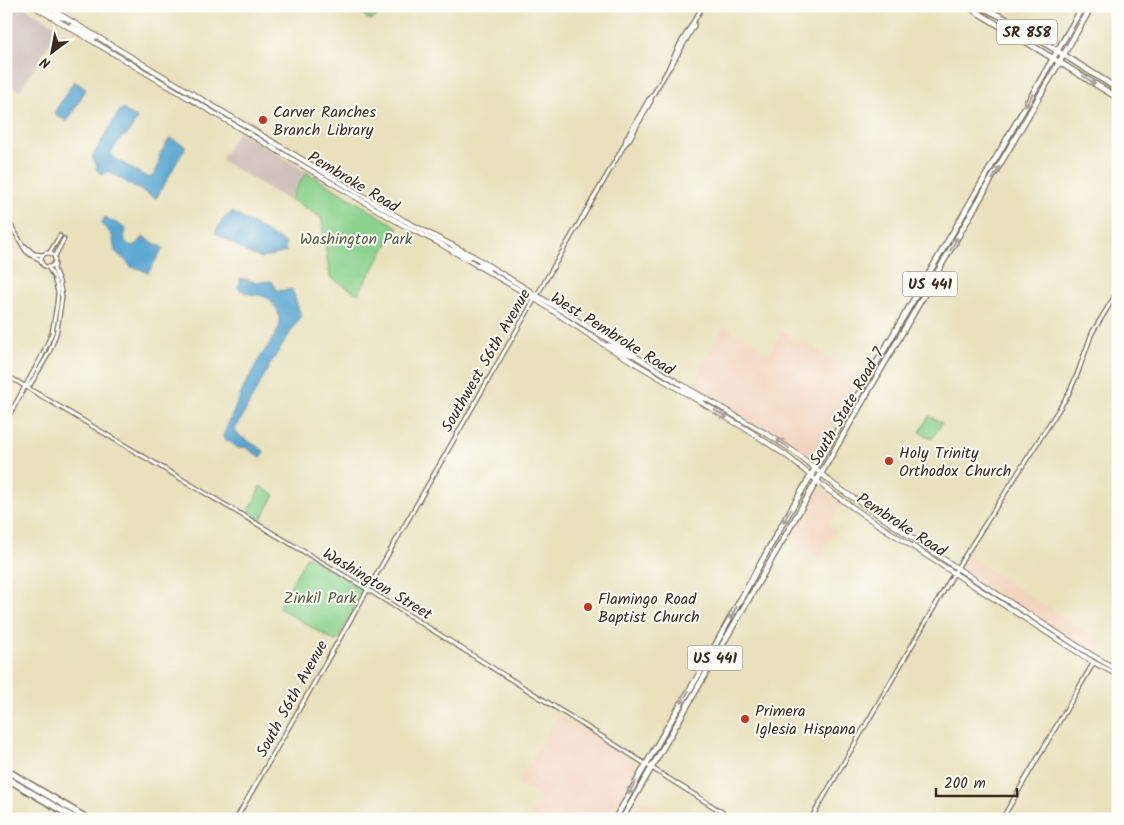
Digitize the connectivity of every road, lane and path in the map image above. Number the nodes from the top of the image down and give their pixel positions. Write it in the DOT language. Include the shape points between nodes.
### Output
graph roads {
  1 [pos="33,6"];
  2 [pos="46,6"];
  3 [pos="703,6"];
  4 [pos="967,6"];
  5 [pos="972,6"];
  6 [pos="980,6"];
  7 [pos="1083,6"];
  8 [pos="1092,6"];
  9 [pos="39,10"];
  10 [pos="988,10"];
  11 [pos="65,18"];
  12 [pos="69,28"];
  13 [pos="110,45"];
  14 [pos="1057,51"];
  15 [pos="1064,55"];
  16 [pos="1053,58"];
  17 [pos="1060,62"];
  18 [pos="172,88"];
  19 [pos="1118,89"];
  20 [pos="1118,98"];
  21 [pos="208,103"];
  22 [pos="211,112"];
  23 [pos="247,127"];
  24 [pos="313,171"];
  25 [pos="343,183"];
  26 [pos="982,183"];
  27 [pos="343,189"];
  28 [pos="977,191"];
  29 [pos="983,195"];
  30 [pos="367,198"];
  31 [pos="978,203"];
  32 [pos="6,218"];
  33 [pos="22,244"];
  34 [pos="450,250"];
  35 [pos="50,252"];
  36 [pos="43,254"];
  37 [pos="473,256"];
  38 [pos="55,257"];
  39 [pos="41,260"];
  40 [pos="54,264"];
  41 [pos="477,266"];
  42 [pos="48,267"];
  43 [pos="497,271"];
  44 [pos="1118,291"];
  45 [pos="536,297"];
  46 [pos="899,324"];
  47 [pos="583,330"];
  48 [pos="893,335"];
  49 [pos="901,336"];
  50 [pos="607,339"];
  51 [pos="606,346"];
  52 [pos="894,347"];
  53 [pos="634,356"];
  54 [pos="873,370"];
  55 [pos="651,373"];
  56 [pos="6,375"];
  57 [pos="679,384"];
  58 [pos="872,385"];
  59 [pos="26,387"];
  60 [pos="677,389"];
  61 [pos="707,399"];
  62 [pos="6,420"];
  63 [pos="815,470"];
  64 [pos="821,474"];
  65 [pos="811,476"];
  66 [pos="817,481"];
  67 [pos="885,528"];
  68 [pos="922,544"];
  69 [pos="956,570"];
  70 [pos="749,585"];
  71 [pos="367,589"];
  72 [pos="744,592"];
  73 [pos="750,596"];
  74 [pos="746,604"];
  75 [pos="1024,617"];
  76 [pos="1065,638"];
  77 [pos="1097,658"];
  78 [pos="1094,662"];
  79 [pos="1118,670"];
  80 [pos="701,671"];
  81 [pos="1118,676"];
  82 [pos="697,677"];
  83 [pos="702,682"];
  84 [pos="696,690"];
  85 [pos="646,764"];
  86 [pos="652,768"];
  87 [pos="6,772"];
  88 [pos="6,778"];
  89 [pos="76,819"];
  90 [pos="88,819"];
  91 [pos="236,819"];
  92 [pos="615,819"];
  93 [pos="622,819"];
  94 [pos="733,819"];
  95 [pos="811,819"];
  96 [pos="1002,819"];
  1 -- 9 [label="main road, Pembroke Road"];
  2 -- 11 [label="main road, Pembroke Road"];
  3 -- 45 [label="street, Southwest 56th Avenue" via="629,140"];
  4 -- 16 [label="main road, SR 858"];
  5 -- 10 [label="main road" via="981,11"];
  6 -- 10 [label="main road, SR 858"];
  7 -- 14 [label="main road, South State Road 7 / US 441"];
  8 -- 15 [label="main road, South State Road 7 / US 441"];
  9 -- 11 [label="main road"];
  9 -- 12 [label="main road, Pembroke Road"];
  10 -- 14 [label="main road, SR 858"];
  11 -- 13 [label="main road, Pembroke Road"];
  12 -- 13 [label="main road"];
  12 -- 18 [label="main road, Pembroke Road"];
  13 -- 21 [label="main road, Pembroke Road"];
  14 -- 15 [label="main road, SR 858"];
  14 -- 16 [label="main road, South State Road 7 / US 441"];
  15 -- 17 [label="main road, South State Road 7 / US 441"];
  15 -- 19 [label="main road"];
  16 -- 17 [label="main road, SR 858"];
  16 -- 26 [label="main road, South State Road 7 / US 441, one-way"];
  17 -- 20 [label="main road, one-way"];
  29 -- 17 [label="main road, South State Road 7 / US 441, one-way"];
  18 -- 21 [label="main road"];
  18 -- 22 [label="main road, Pembroke Road"];
  21 -- 23 [label="main road, Pembroke Road"];
  22 -- 23 [label="main road"];
  22 -- 24 [label="main road, Pembroke Road"];
  23 -- 25 [label="main road, Pembroke Road"];
  24 -- 25 [label="main road" via="336,183"];
  24 -- 27 [label="main road, Pembroke Road"];
  25 -- 30 [label="main road, Pembroke Road"];
  26 -- 28 [label="main road, South State Road 7 / US 441"];
  26 -- 29 [label="main road"];
  27 -- 30 [label="main road"];
  27 -- 34 [label="main road, Pembroke Road"];
  28 -- 31 [label="main road"];
  28 -- 46 [label="main road, South State Road 7 / US 441"];
  29 -- 31 [label="main road, South State Road 7 / US 441"];
  30 -- 37 [label="main road, Pembroke Road"];
  49 -- 31 [label="main road, South State Road 7 / US 441, one-way"];
  32 -- 33 [label="street"];
  33 -- 36 [label="street" via="34,254"];
  33 -- 39 [label="street" via="30,255"];
  34 -- 37 [label="main road"];
  34 -- 41 [label="main road, Pembroke Road"];
  35 -- 36 [label="street"];
  35 -- 38 [label="street"];
  35 -- 38 [label="street" via="62,237"];
  36 -- 39 [label="street"];
  37 -- 43 [label="main road, Pembroke Road"];
  38 -- 40 [label="street"];
  39 -- 42 [label="street"];
  40 -- 42 [label="street"];
  40 -- 59 [label="street" via="62,297 56,334 49,353"];
  41 -- 43 [label="main road" via="480,264"];
  41 -- 45 [label="main road, Pembroke Road"];
  42 -- 59 [label="street" via="58,292 52,333"];
  43 -- 45 [label="main road, Pembroke Road"];
  44 -- 69 [label="street" via="1092,333 1068,395"];
  45 -- 47 [label="main road, West Pembroke Road"];
  45 -- 50 [label="main road, West Pembroke Road"];
  45 -- 71 [label="street, Southwest 56th Avenue"];
  46 -- 48 [label="main road, South State Road 7 / US 441"];
  46 -- 49 [label="main road"];
  47 -- 50 [label="main road"];
  47 -- 51 [label="main road, West Pembroke Road"];
  48 -- 52 [label="main road"];
  48 -- 54 [label="main road, South State Road 7 / US 441"];
  49 -- 52 [label="main road, South State Road 7 / US 441"];
  50 -- 53 [label="main road, West Pembroke Road"];
  51 -- 53 [label="main road"];
  51 -- 55 [label="main road, West Pembroke Road"];
  52 -- 58 [label="main road, South State Road 7 / US 441"];
  53 -- 57 [label="main road, West Pembroke Road"];
  54 -- 58 [label="main road"];
  54 -- 63 [label="main road, South State Road 7 / US 441"];
  55 -- 57 [label="main road"];
  55 -- 60 [label="main road, West Pembroke Road"];
  56 -- 59 [label="street, Washington Street"];
  57 -- 61 [label="main road, Pembroke Road"];
  58 -- 64 [label="main road, South State Road 7 / US 441"];
  59 -- 62 [label="street"];
  59 -- 71 [label="street, Washington Street"];
  60 -- 61 [label="main road"];
  60 -- 65 [label="main road, Pembroke Road, one-way" via="787,456"];
  63 -- 61 [label="main road, Pembroke Road, one-way" via="772,437"];
  63 -- 64 [label="main road, Pembroke Road"];
  63 -- 65 [label="main road, South State Road 7 / US 441"];
  64 -- 66 [label="main road, South State Road 7 / US 441"];
  64 -- 68 [label="main road, Pembroke Road"];
  65 -- 66 [label="main road, Pembroke Road"];
  65 -- 70 [label="main road, South State Road 7 / US 441, one-way"];
  66 -- 67 [label="main road, Pembroke Road"];
  66 -- 73 [label="main road, South State Road 7 / US 441"];
  67 -- 68 [label="main road" via="893,527"];
  67 -- 69 [label="main road, Pembroke Road"];
  68 -- 69 [label="main road, Pembroke Road"];
  69 -- 75 [label="main road, Pembroke Road"];
  69 -- 76 [label="main road, Pembroke Road"];
  69 -- 95 [label="street"];
  70 -- 72 [label="main road, South State Road 7 / US 441"];
  70 -- 73 [label="main road"];
  71 -- 85 [label="street, Washington Street"];
  71 -- 91 [label="street, South 56th Avenue"];
  72 -- 74 [label="main road"];
  72 -- 80 [label="main road, South State Road 7 / US 441, one-way"];
  73 -- 74 [label="main road, South State Road 7 / US 441"];
  74 -- 83 [label="main road, South State Road 7 / US 441"];
  75 -- 76 [label="main road" via="1030,617"];
  75 -- 78 [label="main road, Pembroke Road"];
  76 -- 77 [label="main road, Pembroke Road"];
  77 -- 78 [label="street"];
  77 -- 79 [label="main road, Pembroke Road"];
  78 -- 81 [label="main road, Pembroke Road"];
  78 -- 96 [label="street"];
  80 -- 82 [label="main road, South State Road 7 / US 441"];
  80 -- 83 [label="main road"];
  82 -- 84 [label="main road"];
  82 -- 85 [label="main road, South State Road 7 / US 441, one-way"];
  83 -- 84 [label="main road, South State Road 7 / US 441"];
  84 -- 86 [label="main road, South State Road 7 / US 441"];
  85 -- 86 [label="street, Washington Street"];
  85 -- 92 [label="main road, South State Road 7 / US 441, one-way"];
  86 -- 93 [label="main road, South State Road 7 / US 441"];
  86 -- 94 [label="street, Washington Street"];
  87 -- 90 [label="highway"];
  88 -- 89 [label="highway"];
}
